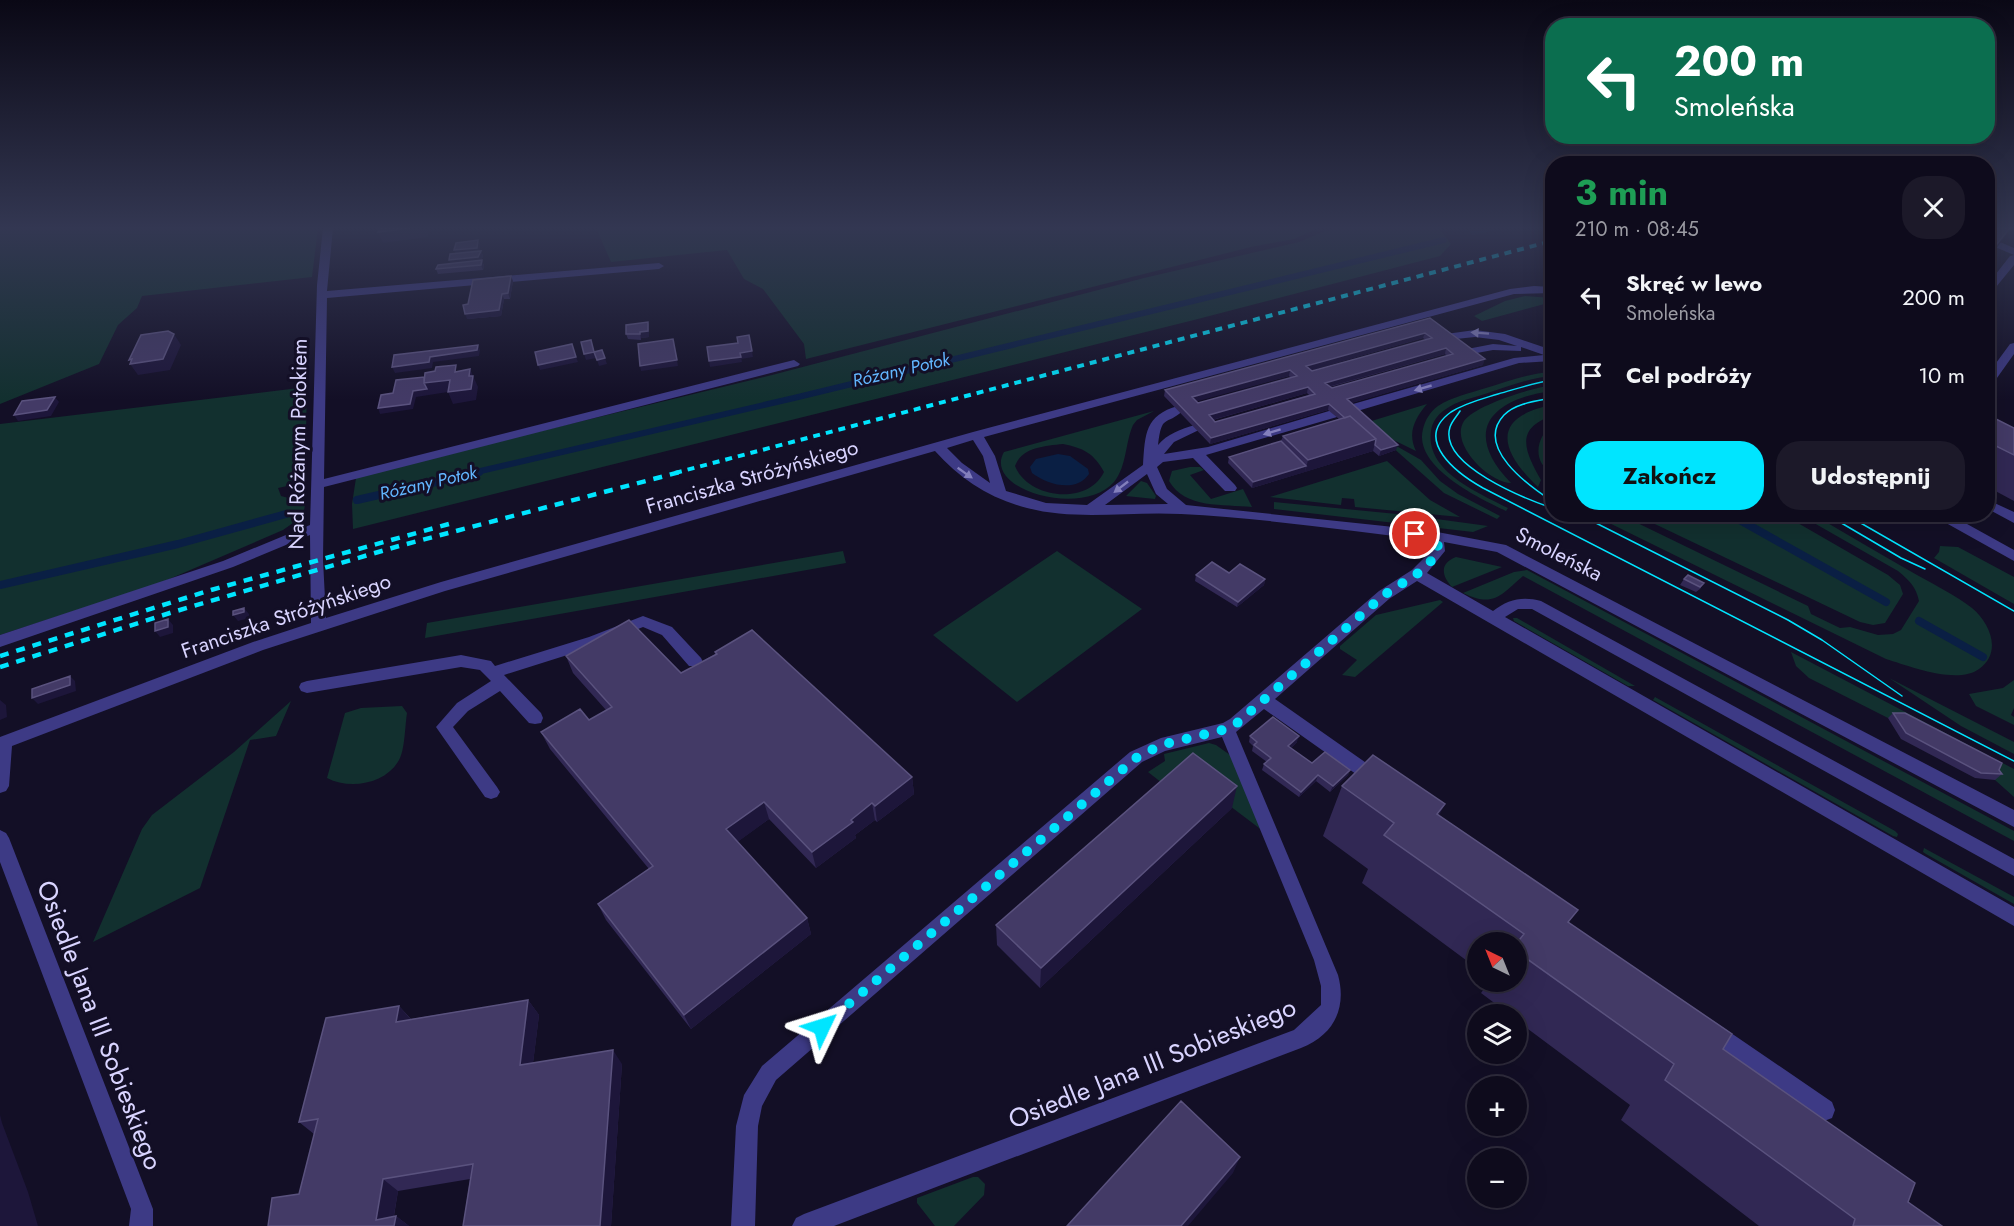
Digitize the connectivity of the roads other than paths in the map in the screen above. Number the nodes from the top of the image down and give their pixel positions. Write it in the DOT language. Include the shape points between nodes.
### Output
graph roads {
  1 [pos="323,285"];
  2 [pos="419,285"];
  3 [pos="1545,290"];
  4 [pos="322,295"];
  5 [pos="1446,337"];
  6 [pos="2014,346"];
  7 [pos="1466,352"];
  8 [pos="1545,353"];
  9 [pos="1545,355"];
  10 [pos="1545,357"];
  11 [pos="794,364"];
  12 [pos="1995,372"];
  13 [pos="1350,409"];
  14 [pos="1178,410"];
  15 [pos="1333,414"];
  16 [pos="1195,429"];
  17 [pos="977,435"];
  18 [pos="938,446"];
  19 [pos="1197,454"];
  20 [pos="1149,464"];
  21 [pos="320,484"];
  22 [pos="1230,488"];
  23 [pos="999,491"];
  24 [pos="1092,508"];
  25 [pos="1995,508"];
  26 [pos="1182,509"];
  27 [pos="2014,518"];
  28 [pos="1952,522"];
  29 [pos="317,527"];
  30 [pos="1437,537"];
  31 [pos="2014,556"];
  32 [pos="1417,574"];
  33 [pos="1494,618"];
  34 [pos="320,626"];
  35 [pos="0,641"];
  36 [pos="695,662"];
  37 [pos="497,678"];
  38 [pos="308,687"];
  39 [pos="1264,700"];
  40 [pos="536,718"];
  41 [pos="1227,729"];
  42 [pos="2,743"];
  43 [pos="0,786"];
  44 [pos="1388,788"];
  45 [pos="491,792"];
  46 [pos="2014,819"];
  47 [pos="0,842"];
  48 [pos="2014,868"];
  49 [pos="2014,917"];
  50 [pos="1698,1021"];
  51 [pos="1824,1110"];
  52 [pos="141,1226"];
  53 [pos="743,1226"];
  54 [pos="804,1226"];
  1 -- 4 [label="street, Nad Różanym Potokiem"];
  2 -- 4 [label="street"];
  3 -- 17 [label="street, Franciszka Stróżyńskiego" via="1528,289"];
  4 -- 21 [label="street, Nad Różanym Potokiem"];
  8 -- 5 [label="street, one-way" via="1488,333"];
  6 -- 12 [label="street"];
  7 -- 9 [label="street" via="1504,346"];
  10 -- 13 [label="street, one-way" via="1518,360"];
  11 -- 21 [label="street"];
  14 -- 20 [label="street" via="1155,423"];
  15 -- 19 [label="street, one-way"];
  16 -- 20 [label="street" via="1170,439"];
  17 -- 18 [label="street, Franciszka Stróżyńskiego"];
  17 -- 23 [label="street" via="989,456"];
  18 -- 23 [label="street, Smoleńska, one-way" via="961,470"];
  18 -- 34 [label="street, Franciszka Stróżyńskiego" via="441,587"];
  19 -- 20 [label="street" via="1163,458"];
  19 -- 22 [label="street"];
  20 -- 24 [label="street, one-way"];
  20 -- 26 [label="street" via="1161,491"];
  21 -- 29 [label="street, Nad Różanym Potokiem"];
  23 -- 24 [label="street, Smoleńska" via="1040,506"];
  24 -- 26 [label="street, Smoleńska"];
  25 -- 27 [label="street"];
  26 -- 30 [label="street, Smoleńska"];
  28 -- 31 [label="street"];
  29 -- 34 [label="street, Nad Różanym Potokiem"];
  29 -- 35 [label="street" via="228,564"];
  30 -- 32 [label="street" via="1438,551"];
  30 -- 46 [label="street, Smoleńska" via="1512,552"];
  32 -- 33 [label="street"];
  32 -- 39 [label="street" via="1384,595"];
  33 -- 48 [label="street" via="1513,603 1536,605"];
  33 -- 49 [label="street"];
  34 -- 42 [label="street, Franciszka Stróżyńskiego" via="166,679"];
  36 -- 37 [label="street" via="667,631 643,621"];
  37 -- 38 [label="street" via="484,665 461,661"];
  37 -- 40 [label="street"];
  37 -- 45 [label="street" via="451,716 444,727"];
  39 -- 41 [label="street"];
  39 -- 44 [label="street"];
  41 -- 53 [label="street" via="1161,745 1136,758 769,1073 752,1103 747,1126"];
  41 -- 54 [label="street, Osiedle Jana III Sobieskiego" via="1324,960 1334,994 1321,1023 1301,1038"];
  42 -- 43 [label="street"];
  47 -- 52 [label="street, Osiedle Jana III Sobieskiego" via="142,1209"];
  50 -- 51 [label="street"];
}
